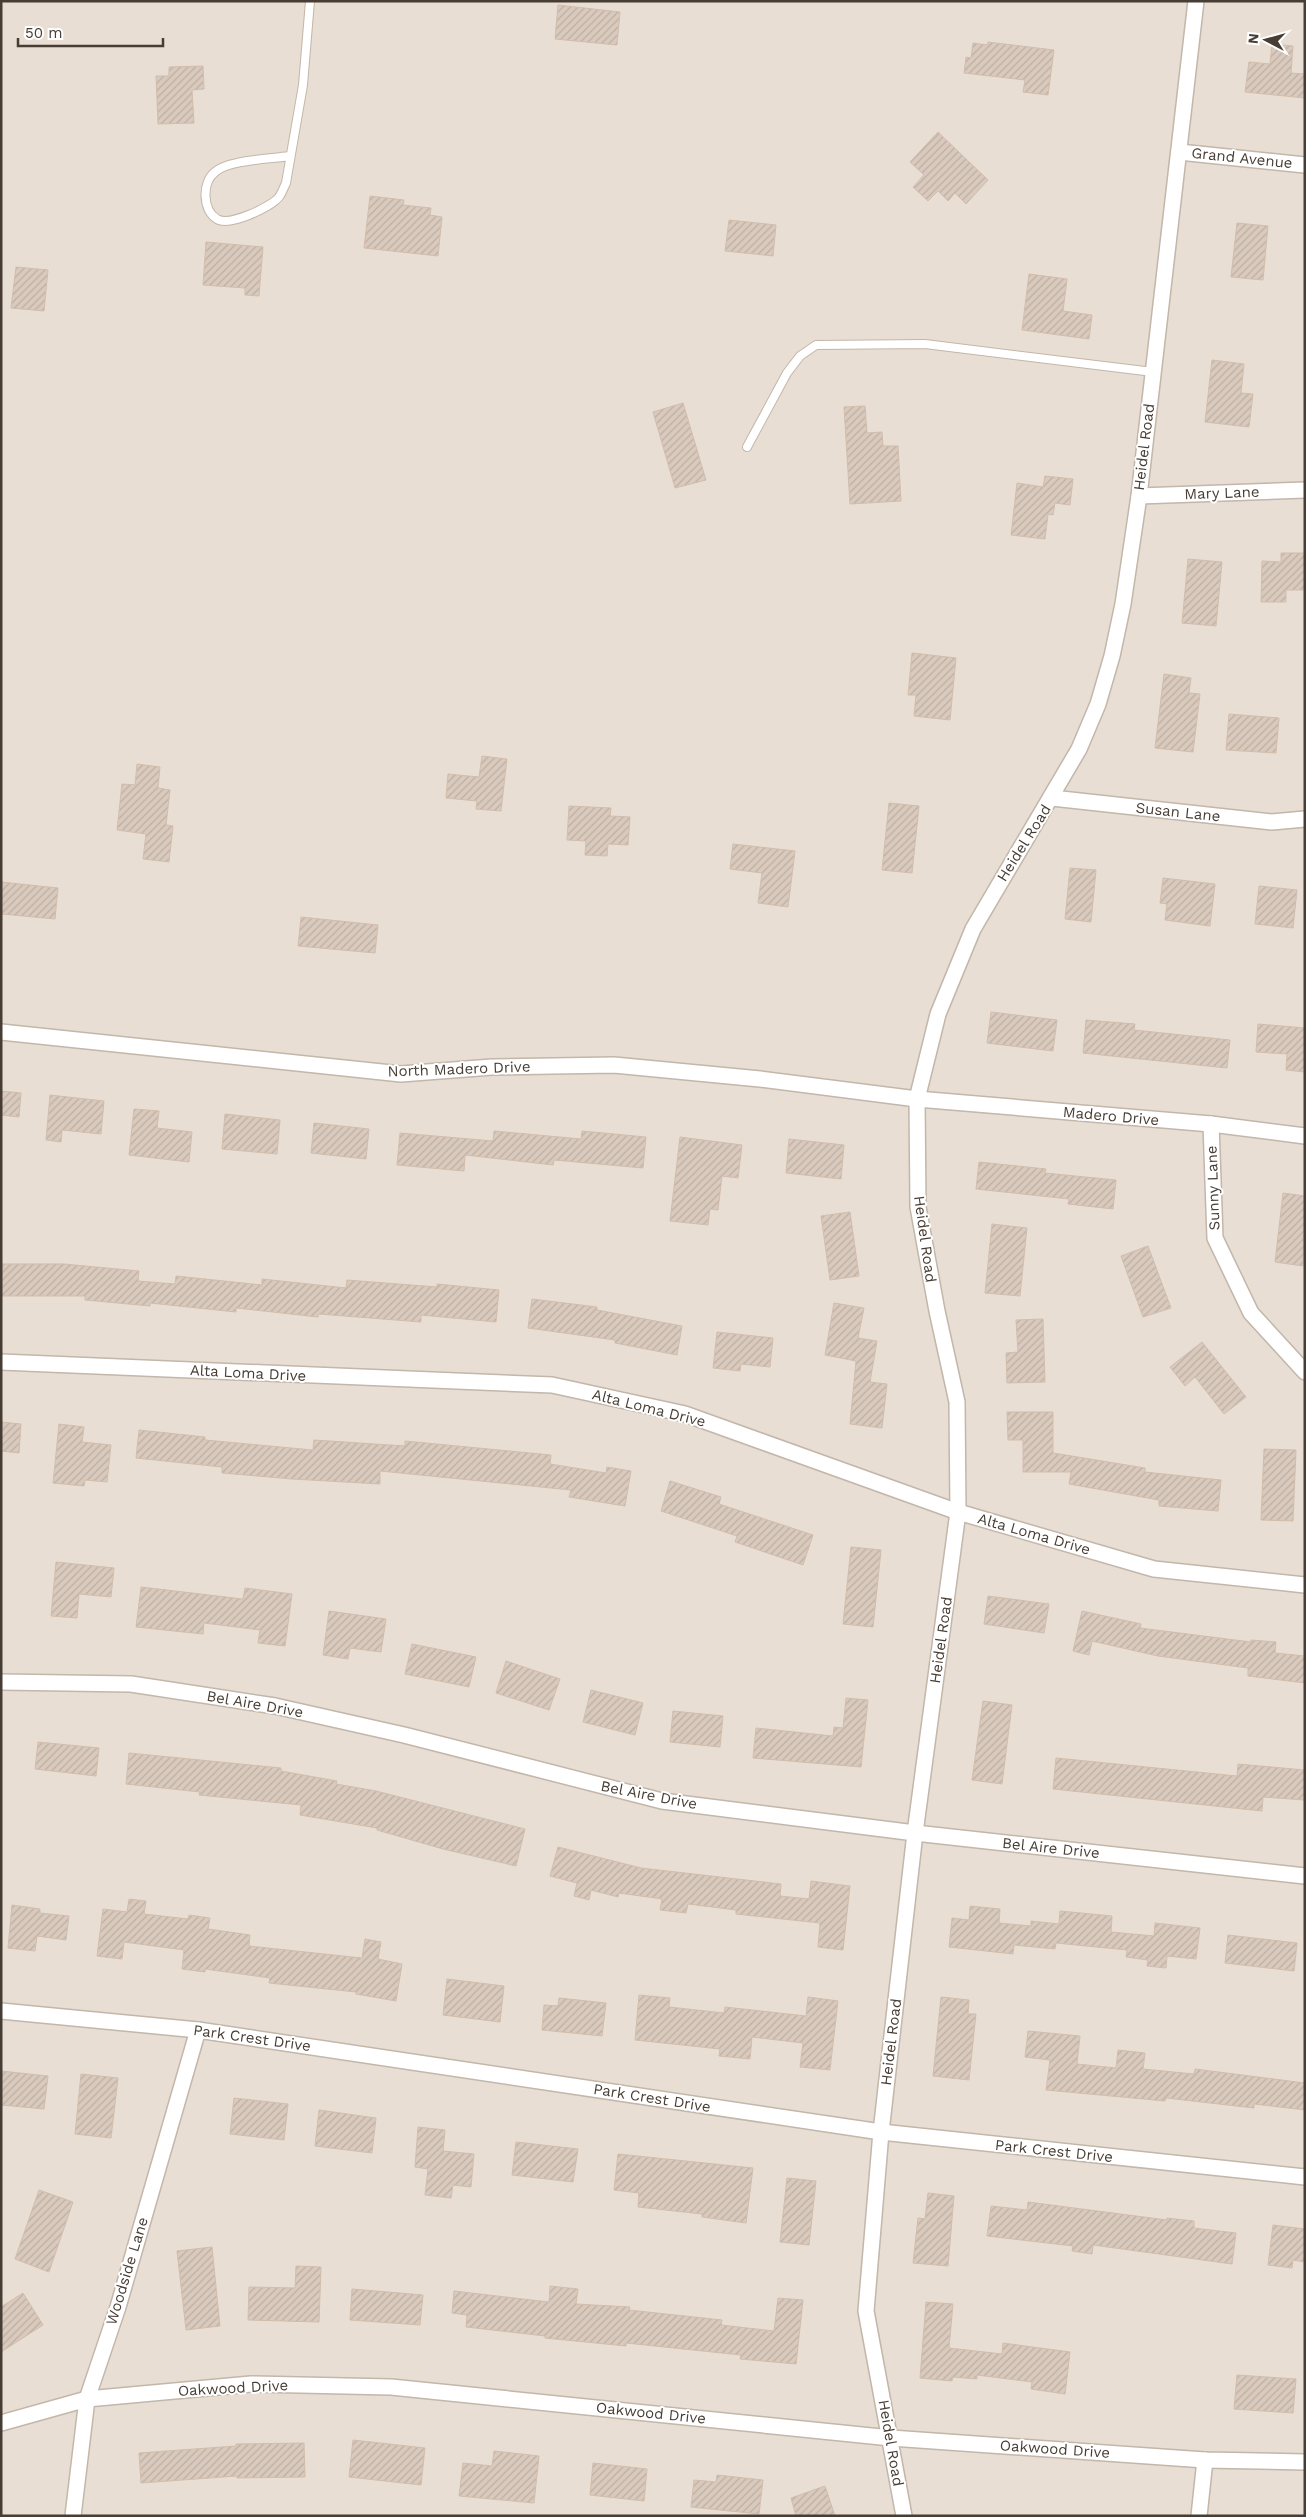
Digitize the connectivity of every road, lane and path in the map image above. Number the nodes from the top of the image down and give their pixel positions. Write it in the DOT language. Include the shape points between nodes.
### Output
graph roads {
  1 [pos="310,1"];
  2 [pos="1196,1"];
  3 [pos="1179,152"];
  4 [pos="289,156"];
  5 [pos="1305,165"];
  6 [pos="1153,372"];
  7 [pos="746,447"];
  8 [pos="1305,490"];
  9 [pos="1139,496"];
  10 [pos="1052,798"];
  11 [pos="1305,819"];
  12 [pos="1,1032"];
  13 [pos="918,1099"];
  14 [pos="1211,1124"];
  15 [pos="1305,1136"];
  16 [pos="1,1362"];
  17 [pos="1305,1372"];
  18 [pos="958,1512"];
  19 [pos="1305,1585"];
  20 [pos="1,1682"];
  21 [pos="915,1833"];
  22 [pos="1305,1876"];
  23 [pos="1,2011"];
  24 [pos="198,2030"];
  25 [pos="881,2132"];
  26 [pos="1305,2177"];
  27 [pos="88,2399"];
  28 [pos="1,2424"];
  29 [pos="891,2438"];
  30 [pos="1205,2460"];
  31 [pos="1305,2462"];
  32 [pos="73,2516"];
  33 [pos="904,2516"];
  34 [pos="1199,2516"];
  1 -- 4 [label="lane" via="303,85"];
  2 -- 3 [label="street, Heidel Road"];
  3 -- 5 [label="street, Grand Avenue"];
  3 -- 6 [label="street, Heidel Road"];
  4 -- 4 [label="lane" via="286,183 279,197 258,211 230,221 217,220 209,211 205,196 207,182 215,171 230,165"];
  6 -- 7 [label="lane" via="925,344 816,345 800,356 787,372"];
  6 -- 9 [label="street, Heidel Road"];
  8 -- 9 [label="street, Mary Lane"];
  9 -- 10 [label="street, Heidel Road" via="1112,656 1090,725"];
  10 -- 11 [label="street, Susan Lane" via="1272,822"];
  10 -- 13 [label="street, Heidel Road" via="973,929 938,1014"];
  12 -- 13 [label="street, North Madero Drive" via="401,1074 492,1067 614,1065"];
  13 -- 14 [label="street, Madero Drive"];
  13 -- 18 [label="street, Heidel Road" via="918,1207 957,1402"];
  14 -- 15 [label="street, Madero Drive"];
  14 -- 17 [label="street, Sunny Lane" via="1215,1238 1251,1313"];
  16 -- 18 [label="street, Alta Loma Drive" via="552,1386 685,1414"];
  18 -- 19 [label="street, Alta Loma Drive" via="1154,1569"];
  18 -- 21 [label="street, Heidel Road"];
  20 -- 21 [label="street, Bel Aire Drive" via="131,1684 274,1706 404,1735 662,1801"];
  21 -- 22 [label="street, Bel Aire Drive"];
  21 -- 25 [label="street, Heidel Road"];
  23 -- 24 [label="street, Park Crest Drive"];
  24 -- 25 [label="street, Park Crest Drive"];
  24 -- 27 [label="street, Woodside Lane"];
  25 -- 26 [label="street, Park Crest Drive"];
  25 -- 29 [label="street, Heidel Road" via="866,2311"];
  27 -- 28 [label="street, Oakwood Drive"];
  27 -- 29 [label="street, Oakwood Drive" via="251,2384 391,2387"];
  27 -- 32 [label="street, Woodside Lane"];
  29 -- 30 [label="street, Oakwood Drive"];
  29 -- 33 [label="street, Heidel Road"];
  30 -- 31 [label="street, Oakwood Drive"];
  30 -- 34 [label="street"];
}
